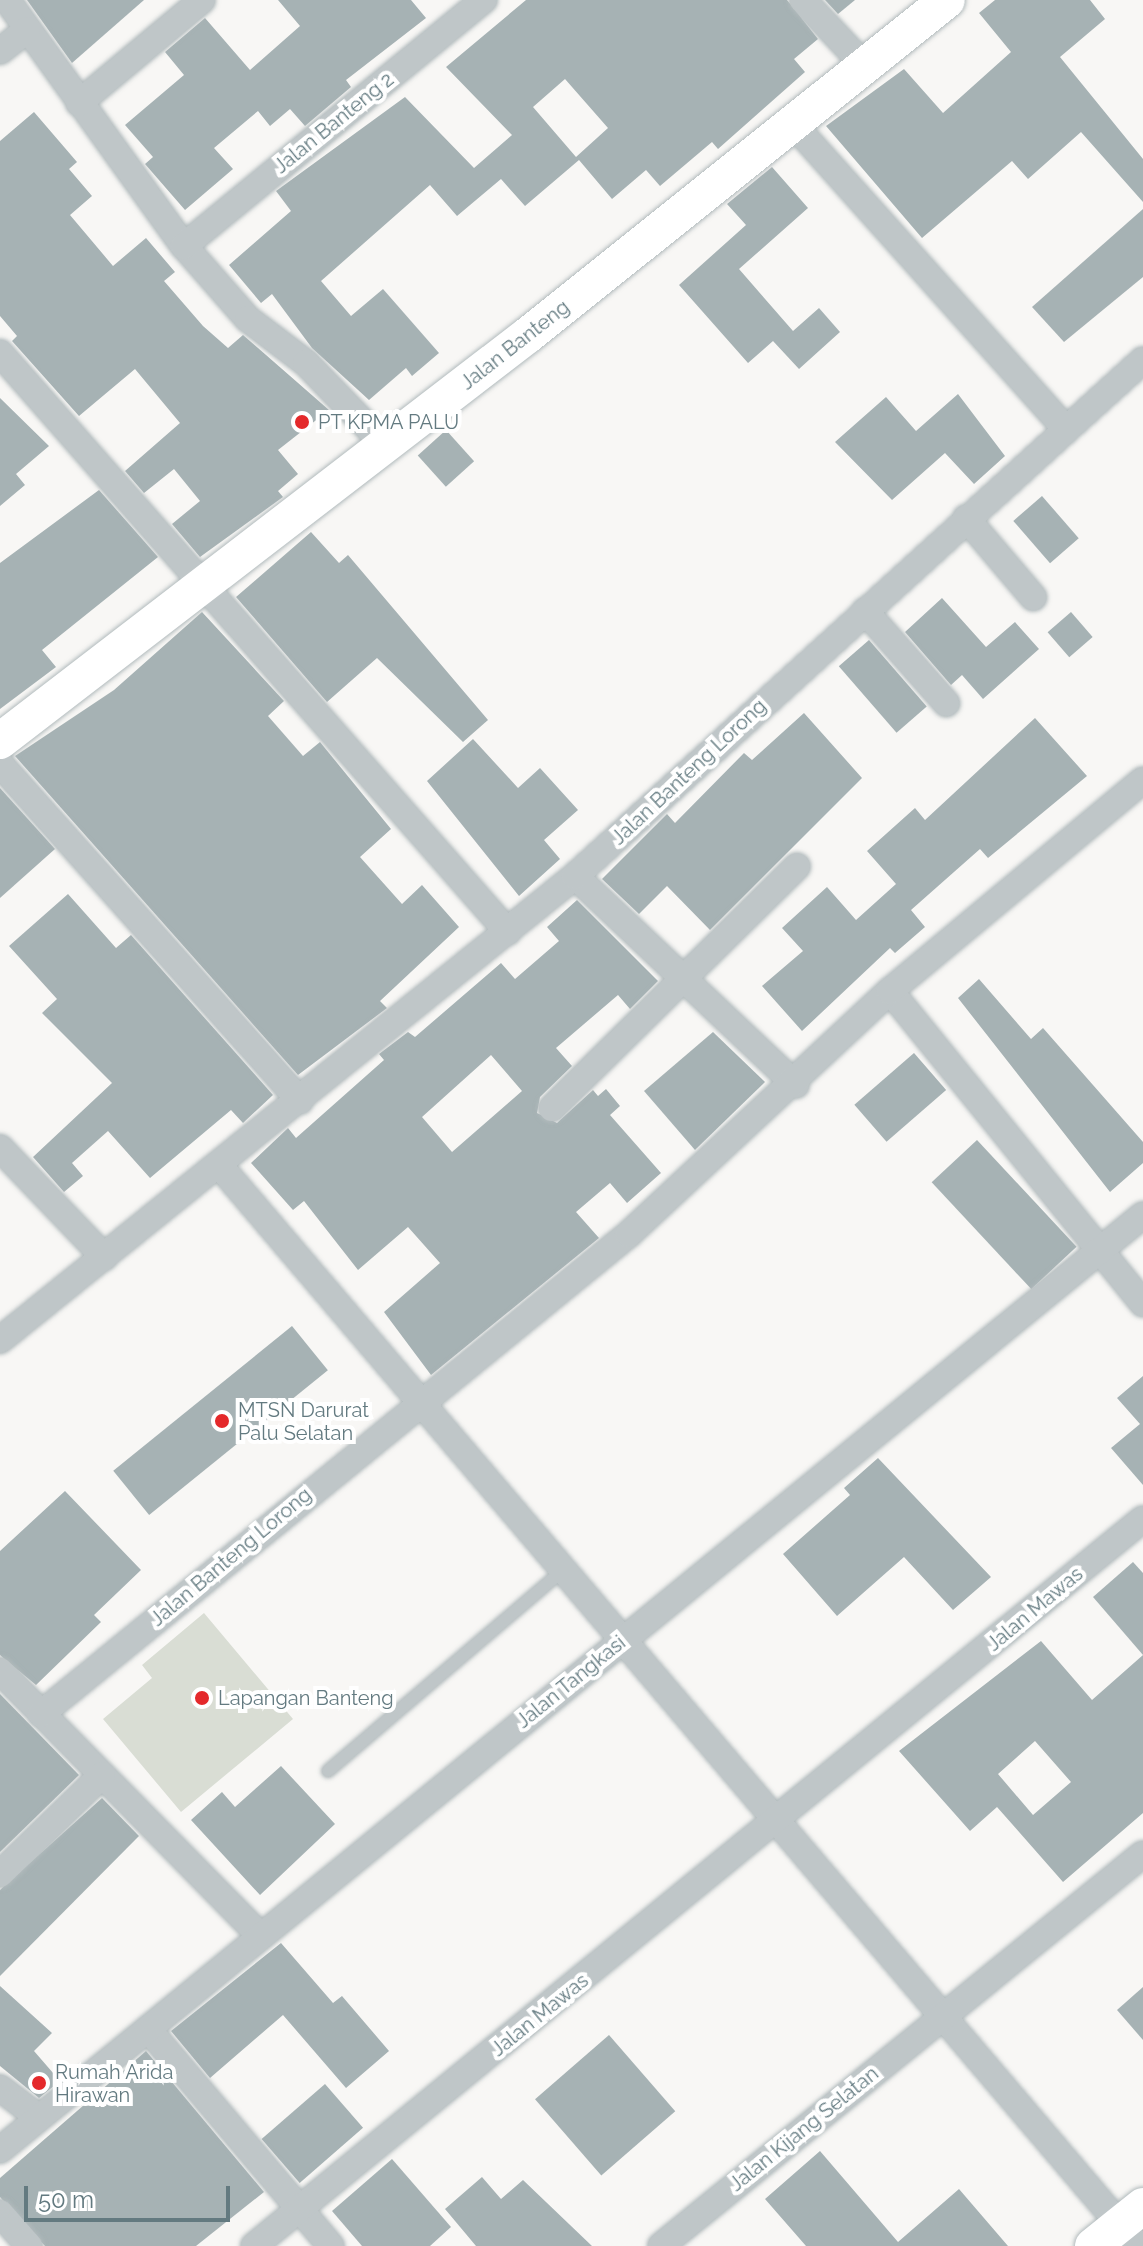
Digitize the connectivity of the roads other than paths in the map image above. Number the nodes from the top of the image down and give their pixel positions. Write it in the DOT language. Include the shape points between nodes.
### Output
graph roads {
  1 [pos="7,0"];
  2 [pos="202,0"];
  3 [pos="484,0"];
  4 [pos="803,0"];
  5 [pos="947,0"];
  6 [pos="27,30"];
  7 [pos="0,51"];
  8 [pos="866,67"];
  9 [pos="79,103"];
  10 [pos="794,125"];
  11 [pos="184,246"];
  12 [pos="0,353"];
  13 [pos="1143,360"];
  14 [pos="1065,428"];
  15 [pos="386,446"];
  16 [pos="966,518"];
  17 [pos="200,589"];
  18 [pos="1033,597"];
  19 [pos="865,611"];
  20 [pos="946,703"];
  21 [pos="0,741"];
  22 [pos="0,764"];
  23 [pos="1143,780"];
  24 [pos="797,866"];
  25 [pos="575,876"];
  26 [pos="508,932"];
  27 [pos="680,977"];
  28 [pos="890,991"];
  29 [pos="796,1085"];
  30 [pos="300,1101"];
  31 [pos="552,1108"];
  32 [pos="0,1148"];
  33 [pos="219,1165"];
  34 [pos="1143,1215"];
  35 [pos="1101,1249"];
  36 [pos="104,1257"];
  37 [pos="1143,1303"];
  38 [pos="0,1340"];
  39 [pos="421,1399"];
  40 [pos="1143,1519"];
  41 [pos="563,1570"];
  42 [pos="622,1641"];
  43 [pos="0,1671"];
  44 [pos="41,1714"];
  45 [pos="328,1771"];
  46 [pos="102,1775"];
  47 [pos="780,1821"];
  48 [pos="1143,1854"];
  49 [pos="0,1874"];
  50 [pos="258,1934"];
  51 [pos="946,2012"];
  52 [pos="148,2029"];
  53 [pos="0,2088"];
  54 [pos="38,2117"];
  55 [pos="0,2150"];
  56 [pos="301,2209"];
  57 [pos="0,2213"];
  58 [pos="1124,2230"];
  59 [pos="29,2246"];
  60 [pos="254,2246"];
  61 [pos="331,2246"];
  62 [pos="661,2246"];
  1 -- 6 [label="street"];
  2 -- 9 [label="street"];
  3 -- 11 [label="street, Jalan Banteng 2"];
  4 -- 8 [label="street"];
  5 -- 8 [label="street, Jalan Banteng"];
  6 -- 7 [label="street"];
  6 -- 9 [label="street"];
  8 -- 10 [label="street, Jalan Banteng"];
  9 -- 11 [label="street"];
  10 -- 14 [label="street"];
  10 -- 15 [label="street, Jalan Banteng"];
  11 -- 15 [label="street" via="248,319 306,363"];
  12 -- 17 [label="street"];
  13 -- 14 [label="street, Jalan Banteng Lorong"];
  14 -- 16 [label="street, Jalan Banteng Lorong"];
  15 -- 17 [label="street, Jalan Banteng"];
  16 -- 18 [label="street"];
  16 -- 19 [label="street, Jalan Banteng Lorong"];
  17 -- 21 [label="street, Jalan Banteng"];
  17 -- 26 [label="street"];
  19 -- 20 [label="street"];
  19 -- 25 [label="street, Jalan Banteng Lorong"];
  22 -- 30 [label="street"];
  23 -- 28 [label="street, Jalan Banteng Lorong"];
  24 -- 27 [label="street"];
  25 -- 26 [label="street, Jalan Banteng Lorong"];
  25 -- 27 [label="street"];
  26 -- 30 [label="street, Jalan Banteng Lorong"];
  27 -- 29 [label="street"];
  27 -- 31 [label="street"];
  28 -- 29 [label="street, Jalan Banteng Lorong"];
  28 -- 35 [label="street"];
  29 -- 39 [label="street, Jalan Banteng Lorong" via="629,1234"];
  30 -- 33 [label="street, Jalan Banteng Lorong"];
  32 -- 36 [label="street"];
  33 -- 36 [label="street, Jalan Banteng Lorong"];
  33 -- 39 [label="street"];
  34 -- 35 [label="street, Jalan Tangkasi"];
  35 -- 37 [label="street"];
  35 -- 42 [label="street, Jalan Tangkasi"];
  36 -- 38 [label="street, Jalan Banteng Lorong"];
  39 -- 41 [label="street"];
  39 -- 44 [label="street, Jalan Banteng Lorong"];
  40 -- 47 [label="street, Jalan Mawas"];
  41 -- 42 [label="street"];
  41 -- 45 [label="lane"];
  42 -- 47 [label="street"];
  42 -- 50 [label="street, Jalan Tangkasi"];
  43 -- 44 [label="street"];
  44 -- 46 [label="street"];
  46 -- 49 [label="street"];
  46 -- 50 [label="street"];
  47 -- 51 [label="street"];
  47 -- 56 [label="street, Jalan Mawas"];
  48 -- 51 [label="street, Jalan Kijang Selatan"];
  50 -- 52 [label="street, Jalan Tangkasi"];
  51 -- 58 [label="street"];
  51 -- 62 [label="street, Jalan Kijang Selatan"];
  52 -- 54 [label="street, Jalan Tangkasi"];
  52 -- 56 [label="street"];
  53 -- 54 [label="street"];
  54 -- 55 [label="street, Jalan Tangkasi"];
  56 -- 60 [label="street, Jalan Mawas"];
  56 -- 61 [label="street"];
  57 -- 59 [label="street"];
}
